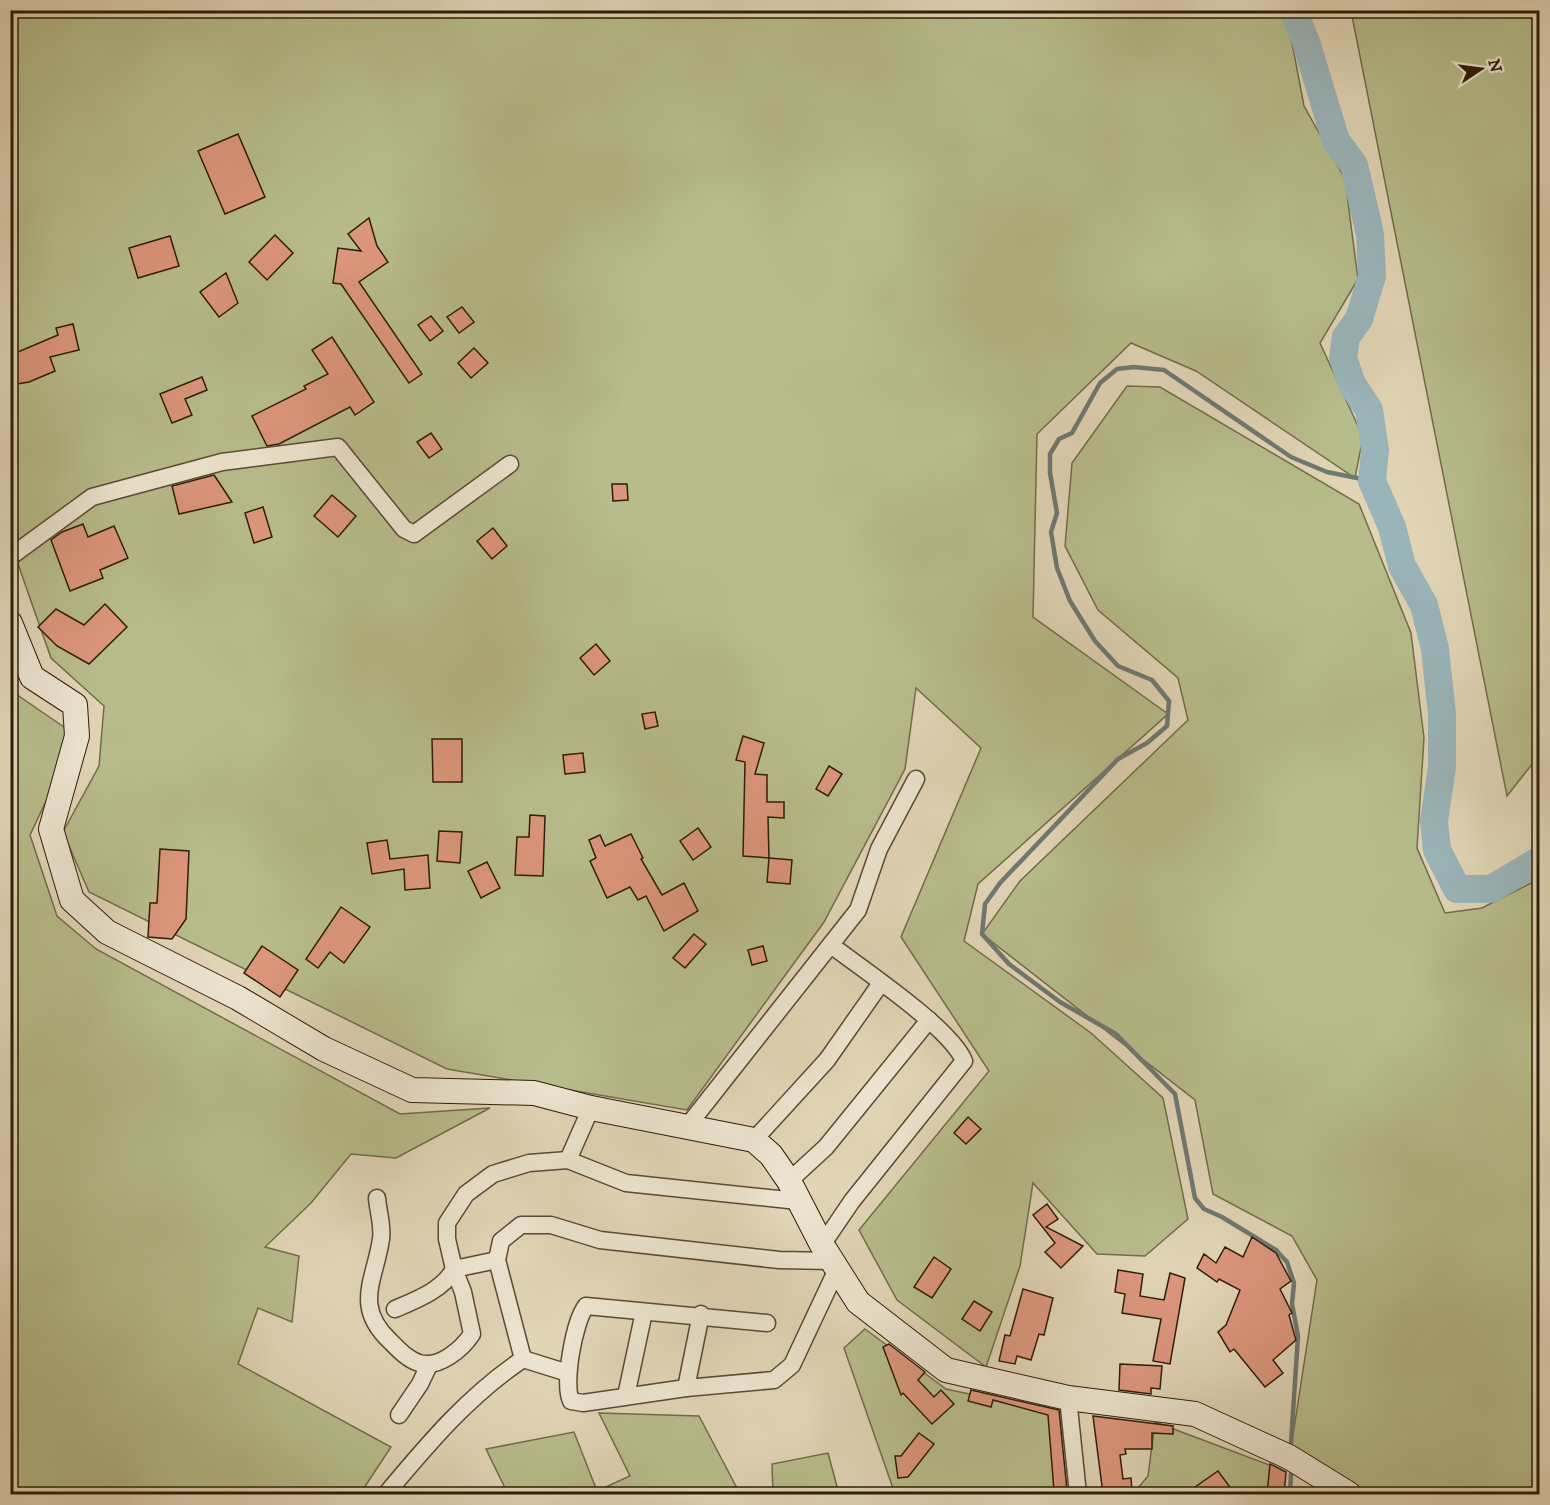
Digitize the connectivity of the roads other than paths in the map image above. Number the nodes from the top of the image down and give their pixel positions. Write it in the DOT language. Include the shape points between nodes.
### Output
graph roads {
  1 [pos="510,464"];
  2 [pos="10,557"];
  3 [pos="10,623"];
  4 [pos="916,779"];
  5 [pos="831,945"];
  6 [pos="881,982"];
  7 [pos="929,1020"];
  8 [pos="591,1108"];
  9 [pos="686,1128"];
  10 [pos="754,1140"];
  11 [pos="568,1160"];
  12 [pos="793,1191"];
  13 [pos="377,1198"];
  14 [pos="830,1258"];
  15 [pos="497,1260"];
  16 [pos="454,1269"];
  17 [pos="394,1309"];
  18 [pos="644,1312"];
  19 [pos="701,1314"];
  20 [pos="767,1323"];
  21 [pos="523,1359"];
  22 [pos="429,1365"];
  23 [pos="568,1373"];
  24 [pos="686,1388"];
  25 [pos="626,1396"];
  26 [pos="1068,1398"];
  27 [pos="399,1415"];
  28 [pos="386,1494"];
  29 [pos="1078,1494"];
  30 [pos="1349,1494"];
  1 -- 2 [label="street" via="414,534 404,529 338,447 222,462 92,497"];
  3 -- 8 [label="street" via="32,676 75,705 77,735 51,829 72,900 107,932 238,998 324,1049 412,1090 534,1093"];
  4 -- 5 [label="street" via="879,849 858,910"];
  5 -- 6 [label="street"];
  5 -- 9 [label="street"];
  6 -- 7 [label="street"];
  6 -- 10 [label="street" via="827,1060"];
  7 -- 12 [label="street"];
  7 -- 14 [label="street" via="964,1061 852,1201"];
  8 -- 9 [label="street"];
  8 -- 11 [label="street"];
  9 -- 10 [label="street"];
  10 -- 12 [label="street" via="771,1155"];
  11 -- 12 [label="street" via="626,1183"];
  11 -- 16 [label="street" via="529,1163 493,1174 466,1194 447,1223"];
  12 -- 14 [label="street"];
  13 -- 22 [label="street" via="381,1236 370,1277 368,1304 372,1318 403,1354"];
  14 -- 15 [label="street" via="779,1260 600,1239 551,1225 521,1224 501,1241"];
  14 -- 24 [label="street" via="792,1365 774,1380"];
  14 -- 26 [label="street" via="858,1302 946,1370"];
  15 -- 16 [label="street"];
  15 -- 21 [label="street"];
  16 -- 17 [label="street" via="448,1280 419,1299"];
  16 -- 22 [label="street" via="472,1334 464,1347"];
  18 -- 19 [label="street"];
  18 -- 23 [label="street" via="586,1306 579,1320"];
  18 -- 25 [label="street"];
  19 -- 20 [label="street"];
  19 -- 24 [label="street"];
  21 -- 23 [label="street"];
  21 -- 28 [label="street" via="491,1380 448,1421"];
  22 -- 27 [label="street"];
  23 -- 25 [label="street" via="567,1393 571,1401"];
  24 -- 25 [label="street"];
  26 -- 29 [label="street"];
  26 -- 30 [label="street" via="1195,1414 1289,1457"];
}
